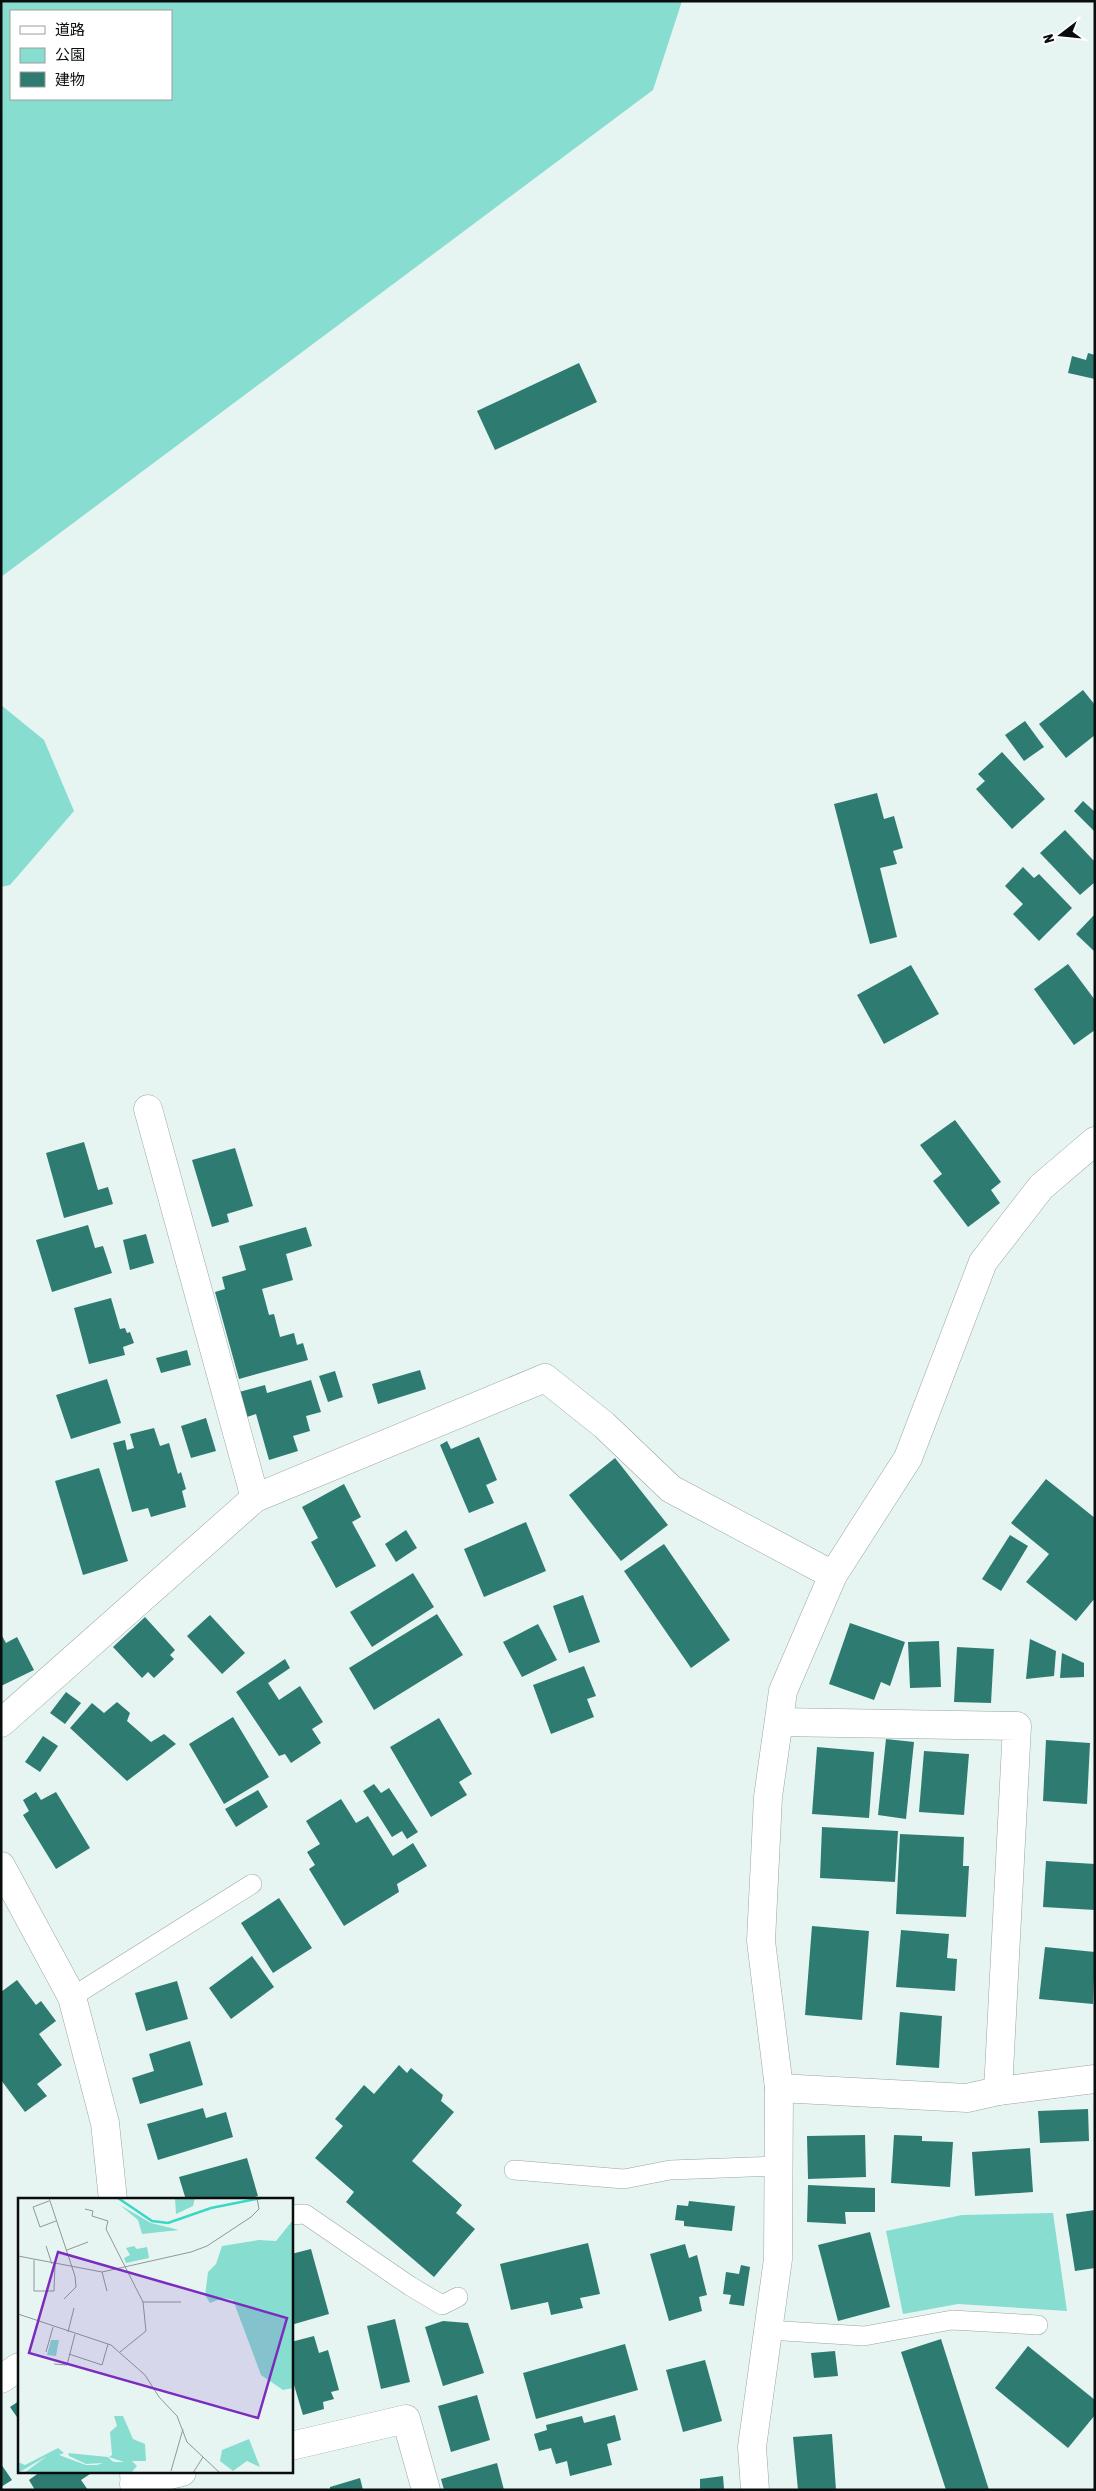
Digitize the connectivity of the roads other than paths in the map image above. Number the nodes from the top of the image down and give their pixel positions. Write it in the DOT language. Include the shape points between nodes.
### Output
graph roads {
  1 [pos="148,1109"];
  2 [pos="1095,1141"];
  3 [pos="255,1498"];
  4 [pos="833,1575"];
  5 [pos="779,1722"];
  6 [pos="1,1723"];
  7 [pos="1,1866"];
  8 [pos="252,1884"];
  9 [pos="72,1997"];
  10 [pos="1095,2079"];
  11 [pos="779,2088"];
  12 [pos="998,2091"];
  13 [pos="778,2166"];
  14 [pos="514,2170"];
  15 [pos="113,2198"];
  16 [pos="292,2215"];
  17 [pos="458,2297"];
  18 [pos="1038,2325"];
  19 [pos="768,2330"];
  20 [pos="18,2367"];
  21 [pos="1,2379"];
  22 [pos="292,2446"];
  23 [pos="172,2474"];
  24 [pos="134,2482"];
  25 [pos="426,2490"];
  26 [pos="755,2490"];
  1 -- 3 [label="street"];
  2 -- 4 [label="street" via="1040,1187 984,1262 908,1458"];
  3 -- 4 [label="street" via="545,1378 604,1425 672,1489"];
  3 -- 6 [label="street"];
  4 -- 5 [label="street" via="784,1692"];
  5 -- 11 [label="street" via="768,1797 761,1941"];
  5 -- 12 [label="street" via="1016,1726"];
  7 -- 9 [label="street"];
  8 -- 9 [label="lane"];
  9 -- 15 [label="street" via="105,2124"];
  10 -- 12 [label="street"];
  11 -- 12 [label="street" via="967,2098"];
  11 -- 13 [label="street"];
  13 -- 14 [label="lane" via="670,2170 624,2179"];
  13 -- 19 [label="street" via="778,2259"];
  16 -- 17 [label="lane" via="305,2214 442,2305"];
  18 -- 19 [label="lane" via="952,2320 864,2336"];
  19 -- 26 [label="street" via="752,2446"];
  20 -- 21 [label="street"];
  22 -- 25 [label="street" via="406,2419"];
  23 -- 24 [label="street"];
}
